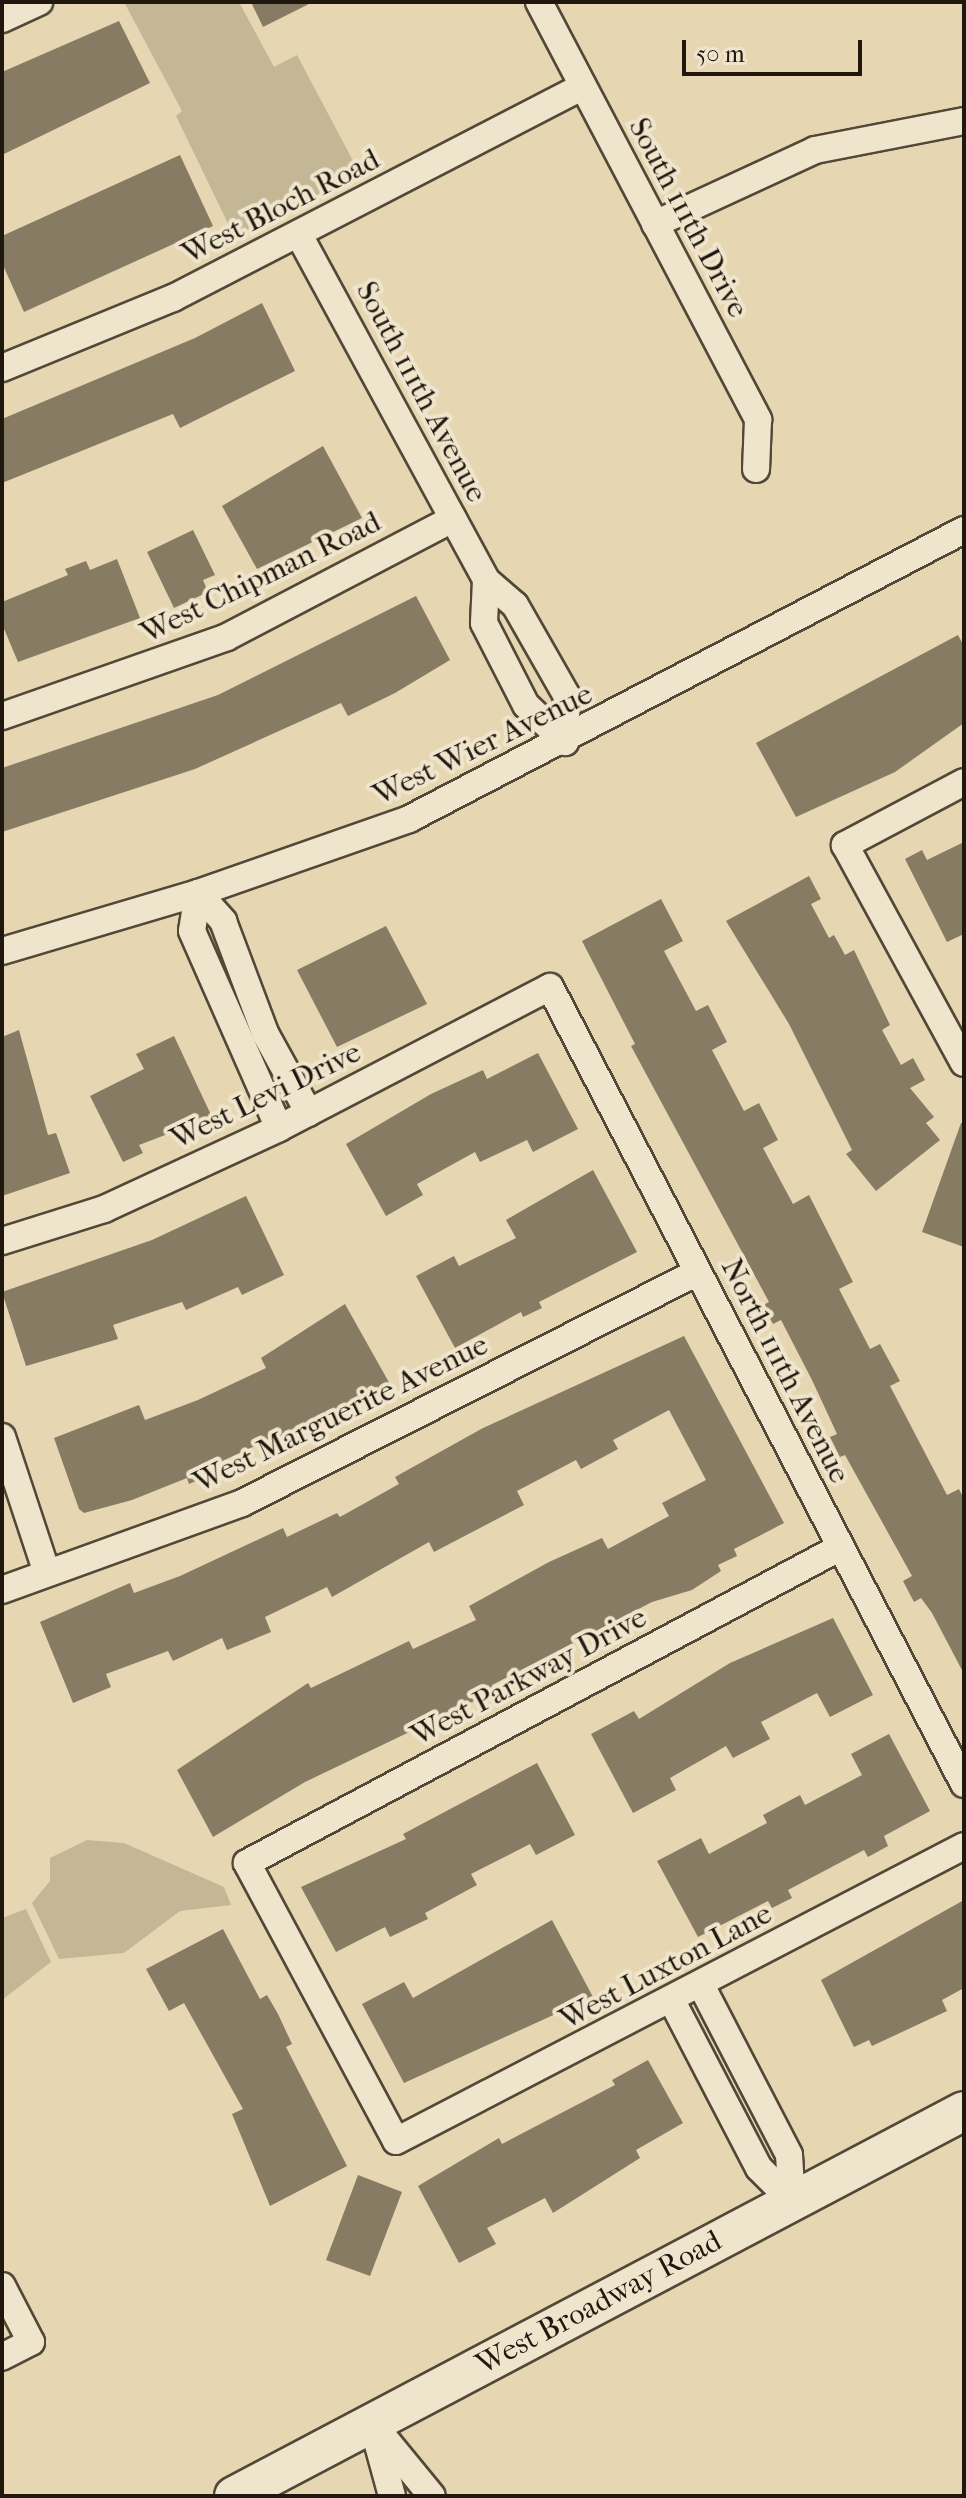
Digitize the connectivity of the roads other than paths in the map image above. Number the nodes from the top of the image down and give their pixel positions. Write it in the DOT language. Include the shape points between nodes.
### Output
graph roads {
  1 [pos="39,2"];
  2 [pos="539,2"];
  3 [pos="2,19"];
  4 [pos="582,87"];
  5 [pos="964,121"];
  6 [pos="655,224"];
  7 [pos="299,235"];
  8 [pos="2,368"];
  9 [pos="756,469"];
  10 [pos="453,519"];
  11 [pos="964,530"];
  12 [pos="486,580"];
  13 [pos="2,716"];
  14 [pos="565,742"];
  15 [pos="964,782"];
  16 [pos="198,893"];
  17 [pos="2,951"];
  18 [pos="550,987"];
  19 [pos="964,1063"];
  20 [pos="309,1113"];
  21 [pos="279,1128"];
  22 [pos="2,1241"];
  23 [pos="698,1272"];
  24 [pos="2,1437"];
  25 [pos="841,1547"];
  26 [pos="47,1573"];
  27 [pos="2,1590"];
  28 [pos="964,1784"];
  29 [pos="964,1846"];
  30 [pos="701,1985"];
  31 [pos="672,2001"];
  32 [pos="964,2111"];
  33 [pos="396,2141"];
  34 [pos="792,2201"];
  35 [pos="2,2286"];
  36 [pos="2,2357"];
  37 [pos="372,2423"];
  38 [pos="234,2496"];
  39 [pos="392,2496"];
  40 [pos="432,2496"];
  1 -- 3 [label="street"];
  2 -- 4 [label="street, South 111th Drive"];
  4 -- 6 [label="street, South 111th Drive"];
  4 -- 7 [label="street, West Bloch Road"];
  5 -- 6 [label="street" via="815,150"];
  6 -- 9 [label="street, South 111th Drive" via="758,420"];
  7 -- 8 [label="street, West Bloch Road" via="173,298"];
  7 -- 10 [label="street, South 111th Avenue"];
  10 -- 12 [label="street, South 111th Avenue"];
  10 -- 13 [label="street, West Chipman Road" via="227,637"];
  11 -- 14 [label="street, West Wier Avenue"];
  12 -- 14 [label="street" via="484,623 526,705"];
  12 -- 14 [label="street, South 111th Avenue" via="515,605 567,696"];
  14 -- 16 [label="street, West Wier Avenue" via="409,819"];
  15 -- 19 [label="street" via="845,845"];
  16 -- 17 [label="street, West Wier Avenue"];
  16 -- 20 [label="street" via="223,921 265,1033"];
  16 -- 21 [label="street" via="192,931"];
  18 -- 20 [label="street, West Levi Drive"];
  18 -- 23 [label="street, North 111th Avenue"];
  20 -- 21 [label="street, West Levi Drive"];
  21 -- 22 [label="street, West Levi Drive" via="104,1209"];
  23 -- 25 [label="street, North 111th Avenue"];
  23 -- 26 [label="street, West Marguerite Avenue" via="242,1503"];
  24 -- 26 [label="street"];
  25 -- 28 [label="street, North 111th Avenue"];
  25 -- 33 [label="street, West Parkway Drive" via="247,1863"];
  26 -- 27 [label="street, West Marguerite Avenue"];
  29 -- 30 [label="street, West Luxton Lane"];
  30 -- 31 [label="street, West Luxton Lane"];
  30 -- 34 [label="street" via="789,2155"];
  31 -- 33 [label="street, West Luxton Lane"];
  31 -- 34 [label="street" via="759,2168"];
  32 -- 34 [label="main road, West Broadway Road"];
  34 -- 37 [label="main road, West Broadway Road"];
  35 -- 36 [label="street" via="31,2342"];
  37 -- 38 [label="main road, West Broadway Road"];
  37 -- 39 [label="street"];
  37 -- 40 [label="street"];
}
